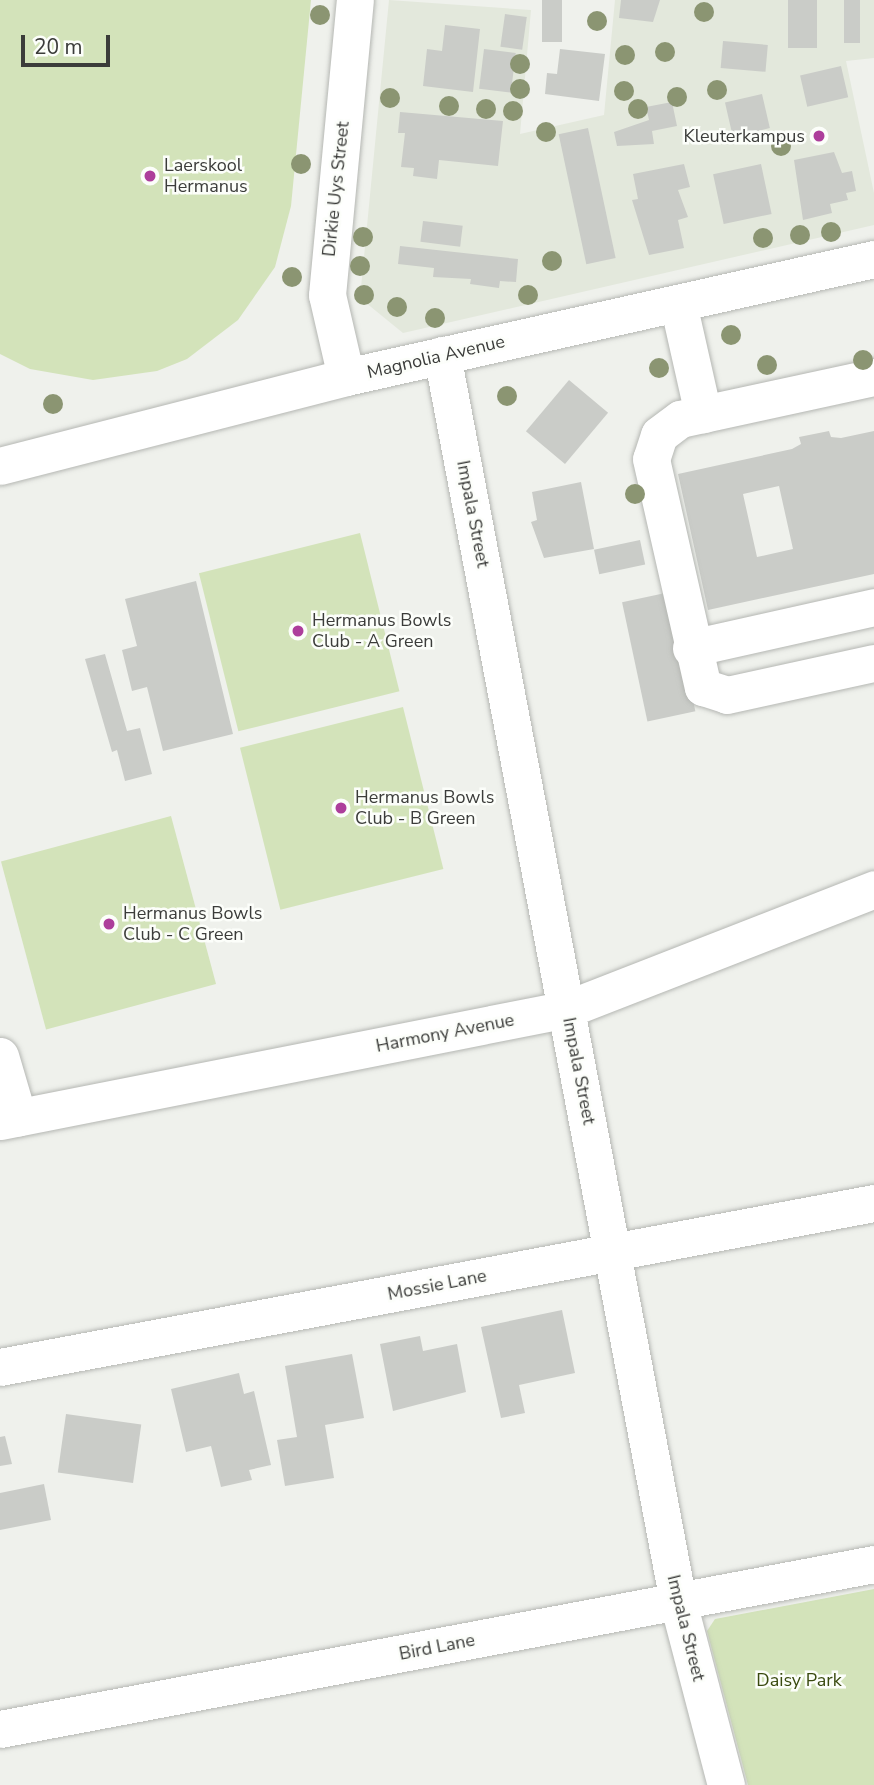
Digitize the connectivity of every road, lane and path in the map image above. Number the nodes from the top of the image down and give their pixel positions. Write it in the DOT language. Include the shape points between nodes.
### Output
graph roads {
  1 [pos="355,0"];
  2 [pos="874,259"];
  3 [pos="678,303"];
  4 [pos="442,355"];
  5 [pos="346,377"];
  6 [pos="874,377"];
  7 [pos="703,414"];
  8 [pos="0,466"];
  9 [pos="874,607"];
  10 [pos="691,648"];
  11 [pos="874,663"];
  12 [pos="874,889"];
  13 [pos="567,1009"];
  14 [pos="0,1055"];
  15 [pos="9,1119"];
  16 [pos="874,1203"];
  17 [pos="614,1252"];
  18 [pos="0,1367"];
  19 [pos="874,1564"];
  20 [pos="678,1602"];
  21 [pos="0,1729"];
  22 [pos="726,1785"];
  1 -- 5 [label="street, Dirkie Uys Street" via="327,295"];
  2 -- 3 [label="street, Magnolia Avenue"];
  3 -- 4 [label="street, Magnolia Avenue"];
  3 -- 7 [label="street"];
  4 -- 5 [label="street, Magnolia Avenue"];
  4 -- 13 [label="street, Impala Street"];
  5 -- 8 [label="street, Magnolia Avenue"];
  6 -- 7 [label="street"];
  7 -- 10 [label="street" via="665,428 653,446 651,459"];
  9 -- 10 [label="street"];
  10 -- 11 [label="street" via="699,681 718,695"];
  12 -- 13 [label="street, Harmony Avenue"];
  13 -- 15 [label="street, Harmony Avenue"];
  13 -- 17 [label="street, Impala Street"];
  14 -- 15 [label="street"];
  16 -- 17 [label="street, Mossie Lane"];
  17 -- 18 [label="street, Mossie Lane"];
  17 -- 20 [label="street, Impala Street"];
  19 -- 20 [label="street, Bird Lane"];
  20 -- 21 [label="street, Bird Lane"];
  20 -- 22 [label="street, Impala Street"];
}
